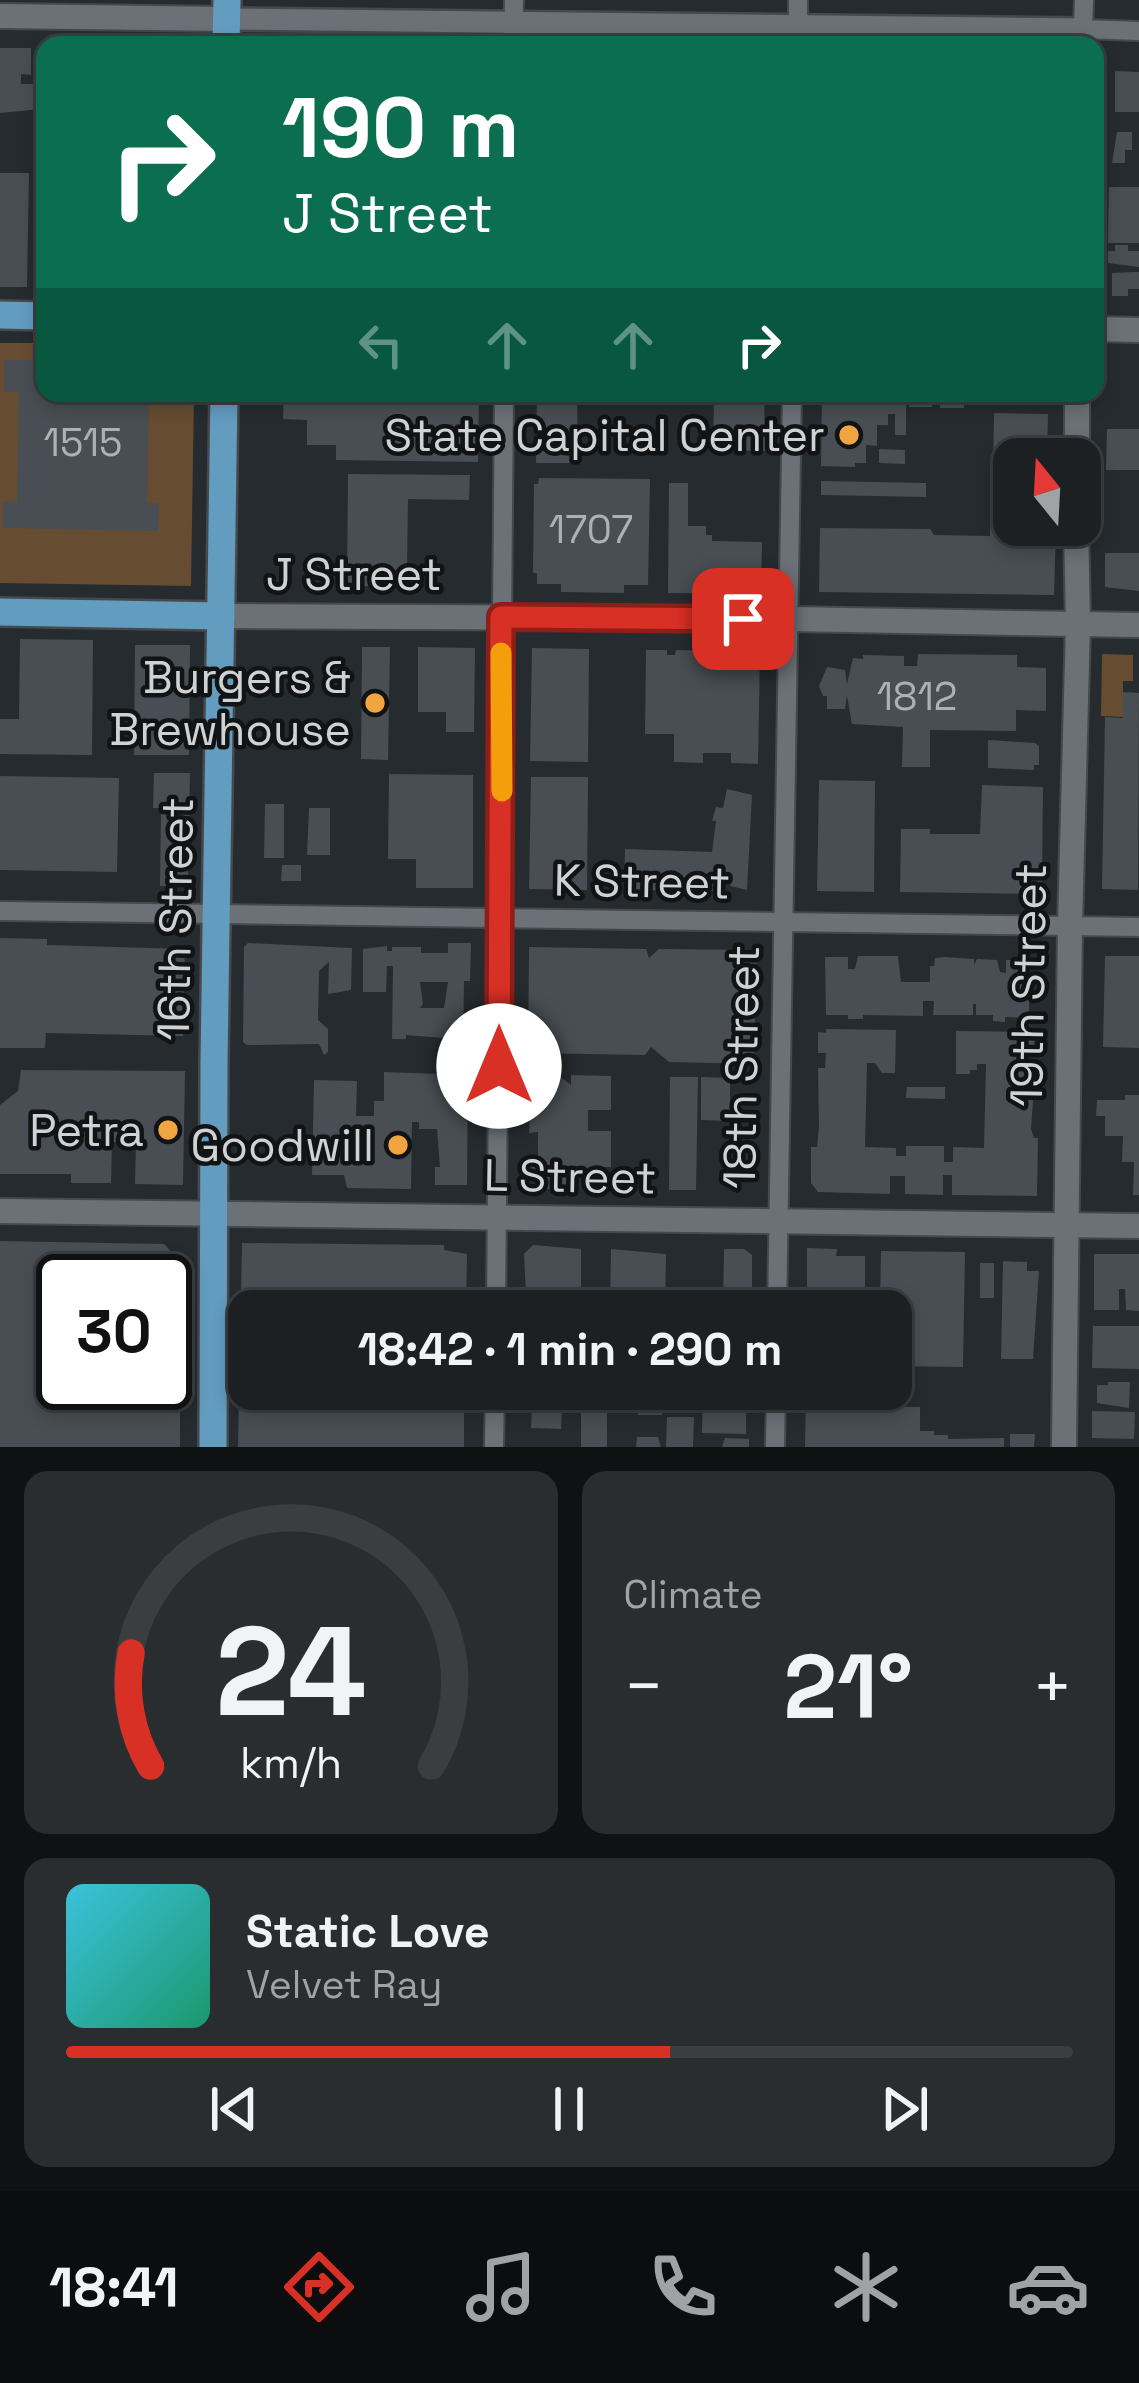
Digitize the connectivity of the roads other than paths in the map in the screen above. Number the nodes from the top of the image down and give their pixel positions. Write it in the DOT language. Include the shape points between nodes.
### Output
graph roads {
  1 [pos="798,0"];
  2 [pos="1084,0"];
  3 [pos="0,16"];
  4 [pos="226,21"];
  5 [pos="514,23"];
  6 [pos="1139,31"];
  7 [pos="798,35"];
  8 [pos="940,36"];
  9 [pos="1083,36"];
  10 [pos="1092,36"];
  11 [pos="0,316"];
  12 [pos="36,316"];
  13 [pos="1104,329"];
  14 [pos="1139,330"];
  15 [pos="224,402"];
  16 [pos="504,402"];
  17 [pos="792,402"];
  18 [pos="1077,402"];
  19 [pos="1077,438"];
  20 [pos="1076,546"];
  21 [pos="0,612"];
  22 [pos="221,616"];
  23 [pos="501,617"];
  24 [pos="790,619"];
  25 [pos="1078,624"];
  26 [pos="1139,625"];
  27 [pos="0,911"];
  28 [pos="216,917"];
  29 [pos="500,917"];
  30 [pos="782,923"];
  31 [pos="1070,925"];
  32 [pos="1139,927"];
  33 [pos="0,1211"];
  34 [pos="213,1214"];
  35 [pos="497,1217"];
  36 [pos="778,1221"];
  37 [pos="1067,1225"];
  38 [pos="1139,1226"];
  39 [pos="496,1290"];
  40 [pos="777,1290"];
  41 [pos="495,1410"];
  42 [pos="776,1410"];
  43 [pos="213,1447"];
  44 [pos="494,1447"];
  45 [pos="775,1447"];
  46 [pos="1064,1447"];
  1 -- 7 [label="street"];
  2 -- 9 [label="street"];
  3 -- 4 [label="main road"];
  4 -- 5 [label="street"];
  5 -- 7 [label="street"];
  6 -- 10 [label="street"];
  7 -- 8 [label="street"];
  11 -- 12 [label="main road"];
  13 -- 14 [label="main road"];
  15 -- 22 [label="main road, 16th Street"];
  16 -- 23 [label="street"];
  17 -- 24 [label="street, 18th Street"];
  18 -- 19 [label="main road"];
  20 -- 25 [label="main road, 19th Street"];
  21 -- 22 [label="main road, J Street"];
  22 -- 23 [label="main road, J Street"];
  22 -- 28 [label="main road, 16th Street"];
  23 -- 24 [label="main road, J Street"];
  23 -- 29 [label="street"];
  24 -- 25 [label="main road, J Street"];
  24 -- 30 [label="street, 18th Street"];
  25 -- 26 [label="main road, J Street"];
  25 -- 31 [label="main road, 19th Street"];
  27 -- 28 [label="street, K Street"];
  28 -- 29 [label="street, K Street"];
  28 -- 34 [label="main road, 16th Street"];
  29 -- 30 [label="street, K Street"];
  29 -- 35 [label="street"];
  30 -- 31 [label="street, K Street"];
  30 -- 36 [label="street, 18th Street"];
  31 -- 32 [label="street, K Street"];
  31 -- 37 [label="main road, 19th Street"];
  33 -- 34 [label="main road, L Street"];
  34 -- 35 [label="main road, L Street"];
  34 -- 43 [label="main road, 16th Street"];
  35 -- 36 [label="main road, L Street"];
  35 -- 39 [label="street"];
  36 -- 37 [label="main road, L Street"];
  36 -- 40 [label="street, 18th Street"];
  37 -- 38 [label="main road, L Street"];
  37 -- 46 [label="main road, 19th Street"];
  41 -- 44 [label="street"];
  42 -- 45 [label="street"];
}
